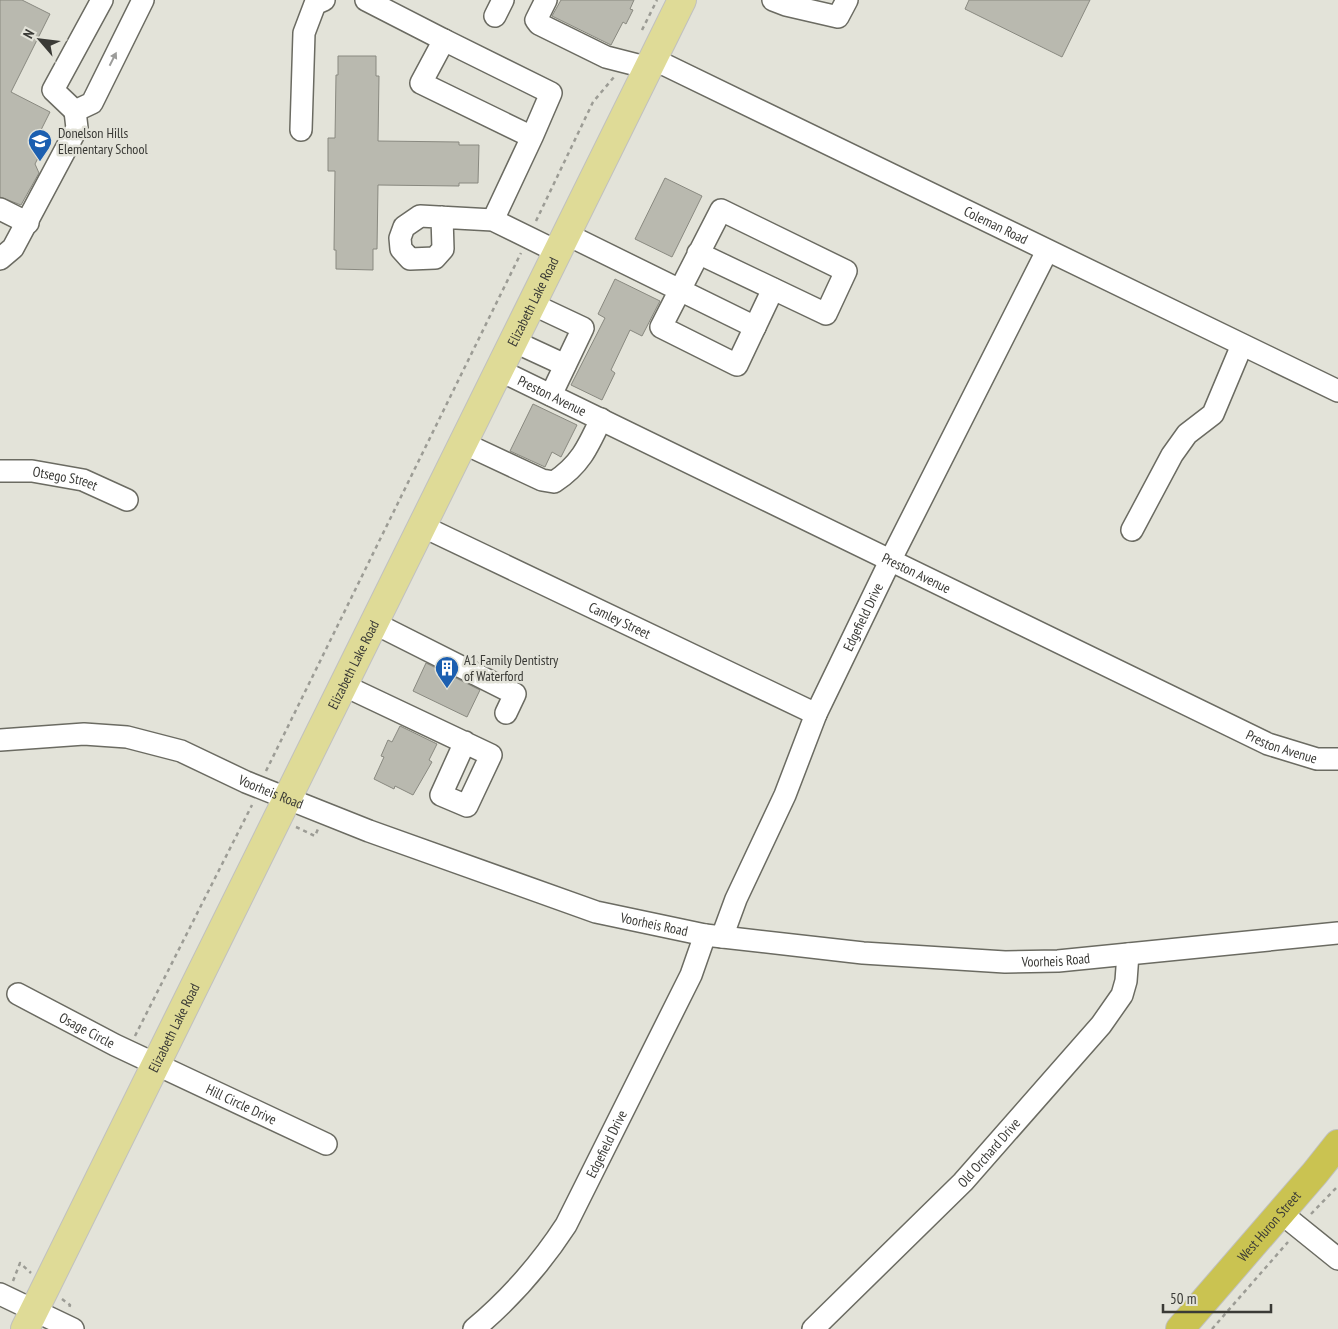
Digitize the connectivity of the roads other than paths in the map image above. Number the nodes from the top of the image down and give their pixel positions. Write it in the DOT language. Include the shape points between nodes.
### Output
graph roads {
  1 [pos="102,0"];
  2 [pos="143,0"];
  3 [pos="324,0"];
  4 [pos="366,0"];
  5 [pos="546,0"];
  6 [pos="682,0"];
  7 [pos="773,0"];
  8 [pos="847,0"];
  9 [pos="444,40"];
  10 [pos="642,63"];
  11 [pos="83,107"];
  12 [pos="301,130"];
  13 [pos="532,137"];
  14 [pos="0,209"];
  15 [pos="442,217"];
  16 [pos="494,220"];
  17 [pos="28,223"];
  18 [pos="562,243"];
  19 [pos="4,250"];
  20 [pos="1047,251"];
  21 [pos="698,253"];
  22 [pos="773,289"];
  23 [pos="679,290"];
  24 [pos="532,304"];
  25 [pos="755,327"];
  26 [pos="514,341"];
  27 [pos="1242,344"];
  28 [pos="565,365"];
  29 [pos="499,370"];
  30 [pos="1338,392"];
  31 [pos="551,395"];
  32 [pos="601,419"];
  33 [pos="463,443"];
  34 [pos="0,471"];
  35 [pos="126,500"];
  36 [pos="422,526"];
  37 [pos="1132,530"];
  38 [pos="891,560"];
  39 [pos="374,623"];
  40 [pos="343,685"];
  41 [pos="506,713"];
  42 [pos="816,714"];
  43 [pos="0,740"];
  44 [pos="465,742"];
  45 [pos="1338,759"];
  46 [pos="287,798"];
  47 [pos="1338,933"];
  48 [pos="714,936"];
  49 [pos="1128,954"];
  50 [pos="18,994"];
  51 [pos="156,1064"];
  52 [pos="326,1144"];
  53 [pos="1338,1144"];
  54 [pos="1280,1214"];
  55 [pos="1338,1259"];
  56 [pos="0,1294"];
  57 [pos="29,1320"];
  58 [pos="73,1329"];
  59 [pos="474,1329"];
  60 [pos="814,1329"];
  61 [pos="1180,1329"];
  1 -- 11 [label="street" via="53,90"];
  11 -- 2 [label="street, one-way"];
  3 -- 12 [label="street" via="315,4 304,32"];
  4 -- 9 [label="street"];
  5 -- 10 [label="street, Coleman Road" via="536,20 538,24 606,57"];
  6 -- 10 [label="main road, Elizabeth Lake Road"];
  7 -- 8 [label="street" via="838,17"];
  9 -- 13 [label="street" via="551,93"];
  9 -- 13 [label="street" via="421,83"];
  10 -- 18 [label="main road, Elizabeth Lake Road"];
  10 -- 20 [label="street, Coleman Road"];
  11 -- 17 [label="street" via="77,128"];
  13 -- 16 [label="street"];
  14 -- 17 [label="street"];
  15 -- 16 [label="street"];
  16 -- 18 [label="street" via="528,237"];
  17 -- 19 [label="street"];
  18 -- 23 [label="street"];
  18 -- 24 [label="main road, Elizabeth Lake Road"];
  20 -- 27 [label="street, Coleman Road"];
  20 -- 38 [label="street, Edgefield Drive"];
  21 -- 22 [label="street"];
  21 -- 22 [label="street" via="721,210 846,271 826,314"];
  21 -- 23 [label="street"];
  22 -- 25 [label="street"];
  23 -- 25 [label="street"];
  23 -- 25 [label="street" via="661,327 737,365"];
  24 -- 26 [label="main road, Elizabeth Lake Road"];
  24 -- 28 [label="street" via="583,328"];
  26 -- 28 [label="street"];
  26 -- 29 [label="main road, Elizabeth Lake Road"];
  27 -- 30 [label="street, Coleman Road"];
  27 -- 37 [label="street" via="1213,414 1187,434 1172,455"];
  28 -- 31 [label="street"];
  29 -- 31 [label="street, Preston Avenue"];
  29 -- 33 [label="main road, Elizabeth Lake Road"];
  31 -- 32 [label="street, Preston Avenue"];
  32 -- 33 [label="street" via="583,456 554,482 542,480"];
  32 -- 38 [label="street, Preston Avenue"];
  33 -- 36 [label="main road, Elizabeth Lake Road"];
  34 -- 35 [label="street, Otsego Street" via="32,471 83,480"];
  36 -- 39 [label="main road, Elizabeth Lake Road"];
  36 -- 42 [label="street, Camley Street"];
  38 -- 42 [label="street, Edgefield Drive"];
  38 -- 45 [label="street, Preston Avenue" via="1268,744 1317,759"];
  39 -- 40 [label="main road, Elizabeth Lake Road"];
  39 -- 41 [label="street" via="515,694"];
  40 -- 44 [label="street"];
  40 -- 46 [label="main road, Elizabeth Lake Road"];
  42 -- 48 [label="street, Edgefield Drive" via="785,795 736,899"];
  43 -- 46 [label="street, Voorheis Road" via="84,734 127,737 181,751"];
  46 -- 48 [label="street, Voorheis Road" via="434,855 596,912"];
  46 -- 51 [label="main road, Elizabeth Lake Road"];
  47 -- 49 [label="street, Voorheis Road"];
  48 -- 49 [label="street, Voorheis Road" via="932,959 1058,961"];
  48 -- 59 [label="street, Edgefield Drive" via="691,975 566,1225 522,1285"];
  49 -- 60 [label="street, Old Orchard Drive" via="1122,995 1101,1025 963,1182"];
  50 -- 51 [label="street, Osage Circle"];
  51 -- 52 [label="street, Hill Circle Drive"];
  51 -- 57 [label="main road, Elizabeth Lake Road"];
  53 -- 54 [label="highway, West Huron Street"];
  54 -- 55 [label="street"];
  54 -- 61 [label="highway, West Huron Street"];
  56 -- 57 [label="street"];
  57 -- 58 [label="street"];
}
